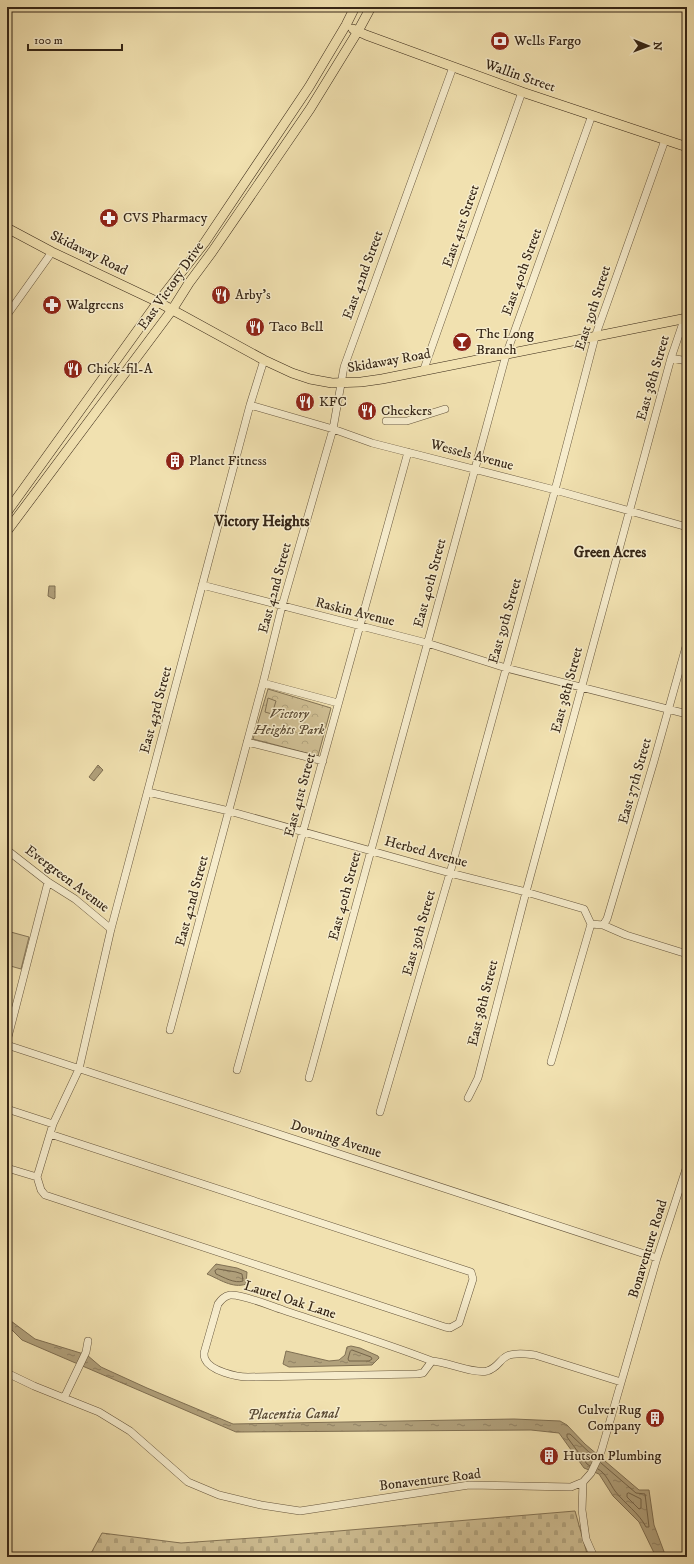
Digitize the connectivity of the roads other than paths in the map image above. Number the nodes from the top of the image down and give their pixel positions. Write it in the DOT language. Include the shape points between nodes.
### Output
graph roads {
  1 [pos="355,7"];
  2 [pos="371,7"];
  3 [pos="346,25"];
  4 [pos="358,31"];
  5 [pos="453,67"];
  6 [pos="522,92"];
  7 [pos="592,115"];
  8 [pos="665,140"];
  9 [pos="687,147"];
  10 [pos="7,228"];
  11 [pos="52,252"];
  12 [pos="158,302"];
  13 [pos="172,310"];
  14 [pos="7,315"];
  15 [pos="686,316"];
  16 [pos="595,337"];
  17 [pos="506,355"];
  18 [pos="671,358"];
  19 [pos="264,360"];
  20 [pos="687,361"];
  21 [pos="424,369"];
  22 [pos="342,383"];
  23 [pos="250,405"];
  24 [pos="445,409"];
  25 [pos="386,421"];
  26 [pos="333,429"];
  27 [pos="408,452"];
  28 [pos="475,469"];
  29 [pos="556,490"];
  30 [pos="7,512"];
  31 [pos="629,512"];
  32 [pos="687,527"];
  33 [pos="7,531"];
  34 [pos="202,585"];
  35 [pos="282,606"];
  36 [pos="360,627"];
  37 [pos="427,643"];
  38 [pos="687,643"];
  39 [pos="506,668"];
  40 [pos="263,684"];
  41 [pos="581,686"];
  42 [pos="338,703"];
  43 [pos="669,709"];
  44 [pos="687,714"];
  45 [pos="247,742"];
  46 [pos="323,761"];
  47 [pos="148,792"];
  48 [pos="229,811"];
  49 [pos="304,831"];
  50 [pos="7,850"];
  51 [pos="370,851"];
  52 [pos="450,872"];
  53 [pos="48,882"];
  54 [pos="526,892"];
  55 [pos="591,924"];
  56 [pos="603,925"];
  57 [pos="111,929"];
  58 [pos="687,954"];
  59 [pos="170,1030"];
  60 [pos="7,1041"];
  61 [pos="7,1045"];
  62 [pos="551,1062"];
  63 [pos="79,1069"];
  64 [pos="237,1070"];
  65 [pos="309,1078"];
  66 [pos="468,1098"];
  67 [pos="7,1109"];
  68 [pos="380,1112"];
  69 [pos="53,1124"];
  70 [pos="50,1134"];
  71 [pos="687,1166"];
  72 [pos="7,1168"];
  73 [pos="36,1177"];
  74 [pos="658,1258"];
  75 [pos="88,1341"];
  76 [pos="432,1361"];
  77 [pos="7,1373"];
  78 [pos="621,1382"];
  79 [pos="64,1398"];
  80 [pos="583,1482"];
  81 [pos="594,1557"];
  1 -- 3 [label="main road, East Victory Drive"];
  2 -- 4 [label="main road, East Victory Drive"];
  3 -- 4 [label="main road, Wallin Street"];
  3 -- 12 [label="main road, East Victory Drive" via="309,86 205,242"];
  4 -- 5 [label="main road, Wallin Street"];
  4 -- 13 [label="main road, East Victory Drive" via="310,109"];
  5 -- 6 [label="main road, Wallin Street"];
  5 -- 22 [label="street, East 42nd Street" via="349,352"];
  6 -- 7 [label="main road, Wallin Street"];
  6 -- 21 [label="street, East 41st Street"];
  7 -- 8 [label="main road, Wallin Street"];
  7 -- 17 [label="street, East 40th Street"];
  8 -- 9 [label="main road, Wallin Street"];
  8 -- 16 [label="street, East 39th Street"];
  10 -- 11 [label="main road, Skidaway Road"];
  11 -- 12 [label="main road, Skidaway Road"];
  11 -- 14 [label="street"];
  12 -- 13 [label="main road, Skidaway Road"];
  12 -- 30 [label="main road, East Victory Drive"];
  13 -- 19 [label="main road, Skidaway Road"];
  13 -- 33 [label="main road, East Victory Drive"];
  15 -- 16 [label="main road, Skidaway Road"];
  15 -- 18 [label="street, East 38th Street"];
  16 -- 17 [label="main road, Skidaway Road"];
  16 -- 29 [label="street, East 39th Street"];
  17 -- 21 [label="main road, Skidaway Road"];
  17 -- 28 [label="street, East 40th Street"];
  18 -- 20 [label="street"];
  18 -- 31 [label="street, East 38th Street"];
  19 -- 22 [label="main road, Skidaway Road" via="310,379"];
  19 -- 23 [label="street, East 43rd Street"];
  21 -- 22 [label="main road, Skidaway Road" via="366,382"];
  22 -- 26 [label="street, East 42nd Street"];
  23 -- 26 [label="street, Wessels Avenue"];
  23 -- 34 [label="street, East 43rd Street"];
  24 -- 25 [label="street" via="407,421"];
  26 -- 27 [label="street, Wessels Avenue"];
  26 -- 35 [label="street, East 42nd Street"];
  27 -- 28 [label="street, Wessels Avenue"];
  27 -- 36 [label="street, East 41st Street"];
  28 -- 29 [label="street, Wessels Avenue"];
  28 -- 37 [label="street, East 40th Street"];
  29 -- 31 [label="street, Wessels Avenue"];
  29 -- 39 [label="street, East 39th Street"];
  31 -- 32 [label="street, Wessels Avenue"];
  31 -- 41 [label="street, East 38th Street"];
  34 -- 35 [label="street, Raskin Avenue"];
  34 -- 47 [label="street, East 43rd Street"];
  35 -- 36 [label="street, Raskin Avenue"];
  35 -- 40 [label="street, East 42nd Street"];
  36 -- 37 [label="street, Raskin Avenue"];
  36 -- 42 [label="street, East 41st Street"];
  37 -- 39 [label="street, Raskin Avenue"];
  37 -- 51 [label="street, East 40th Street"];
  38 -- 43 [label="street, East 37th Street"];
  39 -- 41 [label="street, Raskin Avenue"];
  39 -- 52 [label="street, East 39th Street"];
  40 -- 42 [label="street"];
  40 -- 45 [label="street, East 42nd Street"];
  41 -- 43 [label="street, Raskin Avenue"];
  41 -- 54 [label="street, East 38th Street"];
  42 -- 46 [label="street, East 41st Street"];
  43 -- 44 [label="street, Raskin Avenue"];
  43 -- 56 [label="street, East 37th Street" via="612,904"];
  45 -- 46 [label="street"];
  45 -- 48 [label="street, East 42nd Street"];
  46 -- 49 [label="street, East 41st Street"];
  47 -- 48 [label="street, Herbed Avenue"];
  47 -- 57 [label="street, East 43rd Street"];
  48 -- 49 [label="street, Herbed Avenue"];
  48 -- 59 [label="street, East 42nd Street"];
  49 -- 51 [label="street, Herbed Avenue"];
  49 -- 64 [label="street, East 41st Street"];
  50 -- 53 [label="street, Evergreen Avenue"];
  51 -- 52 [label="street, Herbed Avenue"];
  51 -- 65 [label="street, East 40th Street"];
  52 -- 54 [label="street, Herbed Avenue"];
  52 -- 68 [label="street, East 39th Street"];
  53 -- 57 [label="street, Evergreen Avenue" via="75,899"];
  53 -- 60 [label="street"];
  54 -- 55 [label="street, Herbed Avenue" via="584,909"];
  54 -- 66 [label="street, East 38th Street" via="478,1078"];
  55 -- 56 [label="street"];
  55 -- 62 [label="street"];
  56 -- 58 [label="street"];
  57 -- 63 [label="street, East 43rd Street"];
  61 -- 63 [label="street, Downing Avenue"];
  63 -- 69 [label="street, East 43rd Street"];
  63 -- 74 [label="street, Downing Avenue"];
  67 -- 69 [label="street"];
  69 -- 70 [label="street, East 43rd Street"];
  70 -- 73 [label="street, East 43rd Street"];
  70 -- 73 [label="street" via="471,1272 472,1279 466,1303 459,1323 450,1328 445,1327 45,1195"];
  71 -- 74 [label="street, Bonaventure Road"];
  72 -- 73 [label="street"];
  74 -- 78 [label="street, Bonaventure Road"];
  75 -- 79 [label="street" via="86,1352"];
  76 -- 76 [label="street, Laurel Oak Lane" via="423,1373 417,1374 237,1377 210,1365 204,1353 218,1304 230,1295 274,1307"];
  76 -- 78 [label="street, Laurel Oak Lane" via="486,1371 496,1368 507,1356 524,1353"];
  77 -- 79 [label="street, Bonaventure Road"];
  78 -- 80 [label="street, Bonaventure Road" via="601,1452 591,1473"];
  79 -- 80 [label="street, Bonaventure Road" via="99,1412 130,1431 188,1482 219,1495 300,1511 469,1485 571,1487"];
  80 -- 81 [label="street" via="582,1510 586,1539"];
}
